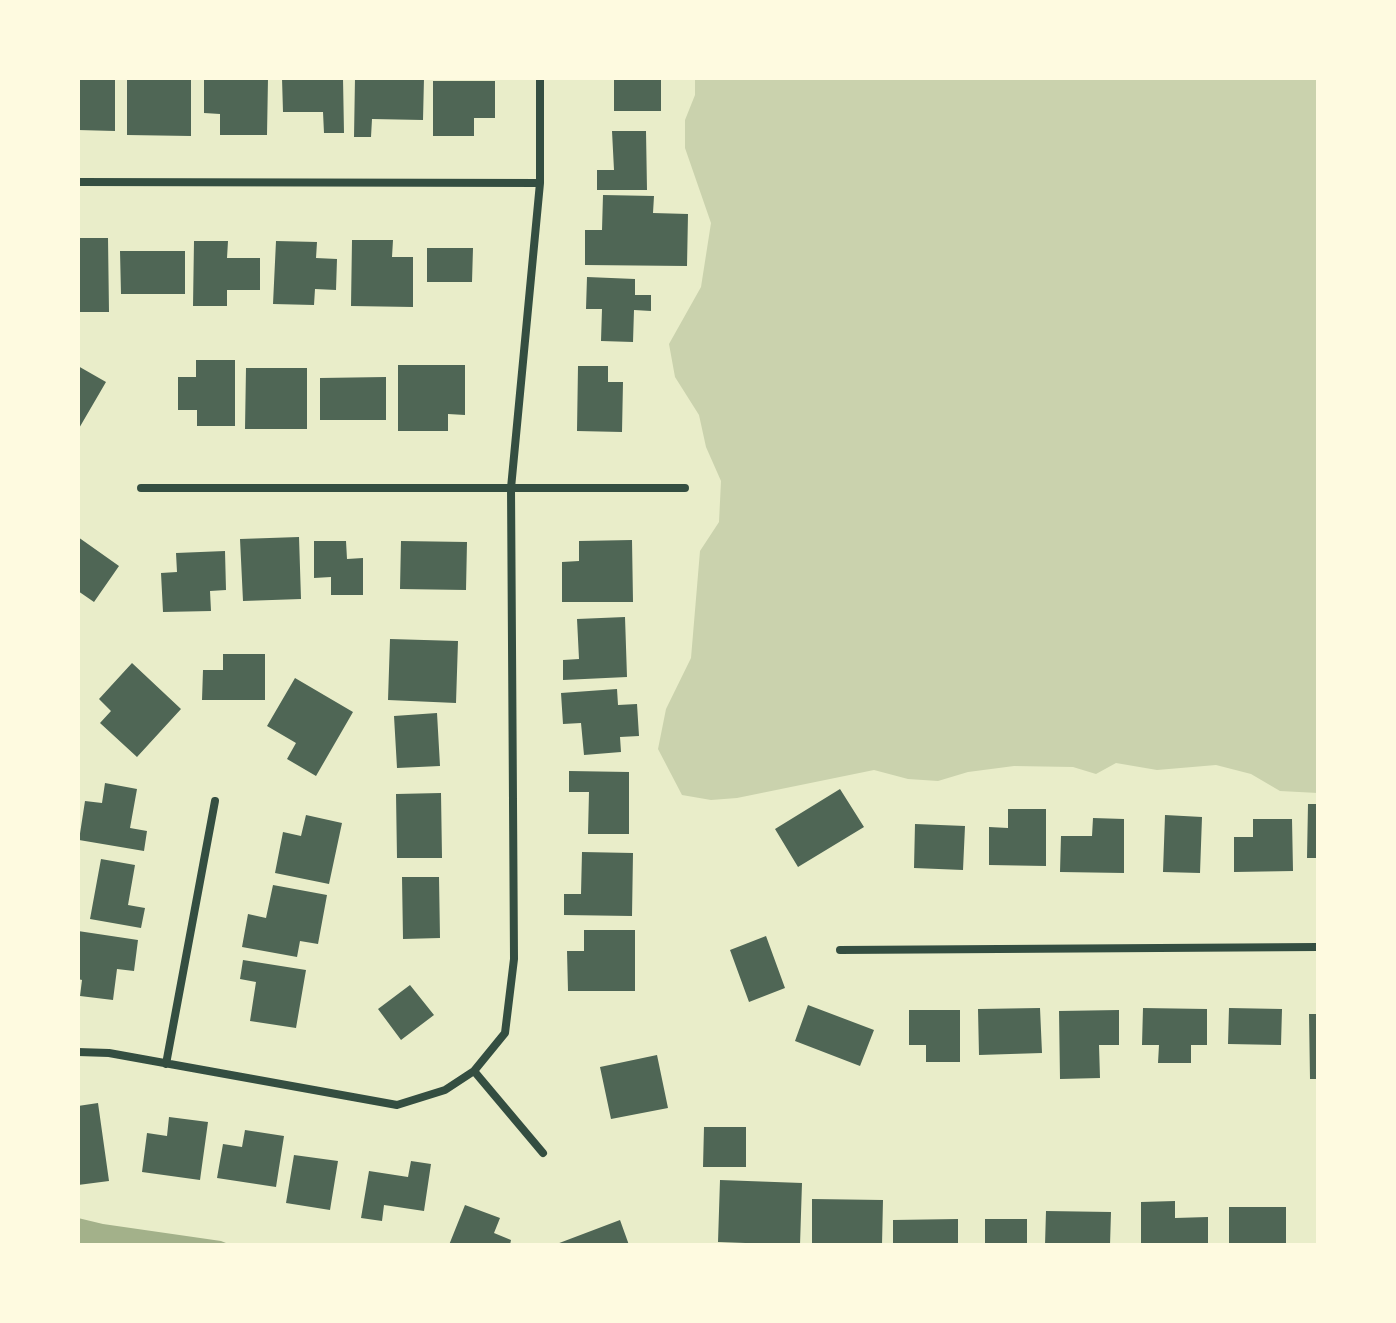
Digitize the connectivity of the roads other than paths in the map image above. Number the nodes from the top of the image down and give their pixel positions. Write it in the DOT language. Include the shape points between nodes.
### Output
graph roads {
  1 [pos="540,78"];
  2 [pos="78,182"];
  3 [pos="540,183"];
  4 [pos="141,488"];
  5 [pos="511,488"];
  6 [pos="685,488"];
  7 [pos="215,801"];
  8 [pos="1318,947"];
  9 [pos="840,950"];
  10 [pos="78,1052"];
  11 [pos="166,1064"];
  12 [pos="474,1071"];
  13 [pos="543,1153"];
  1 -- 3 [label="street"];
  2 -- 3 [label="street"];
  3 -- 5 [label="street"];
  4 -- 5 [label="street"];
  5 -- 6 [label="street"];
  5 -- 12 [label="street" via="514,959 505,1033"];
  7 -- 11 [label="street"];
  8 -- 9 [label="street"];
  10 -- 11 [label="street"];
  11 -- 12 [label="street" via="397,1105 445,1090"];
  12 -- 13 [label="street"];
}
